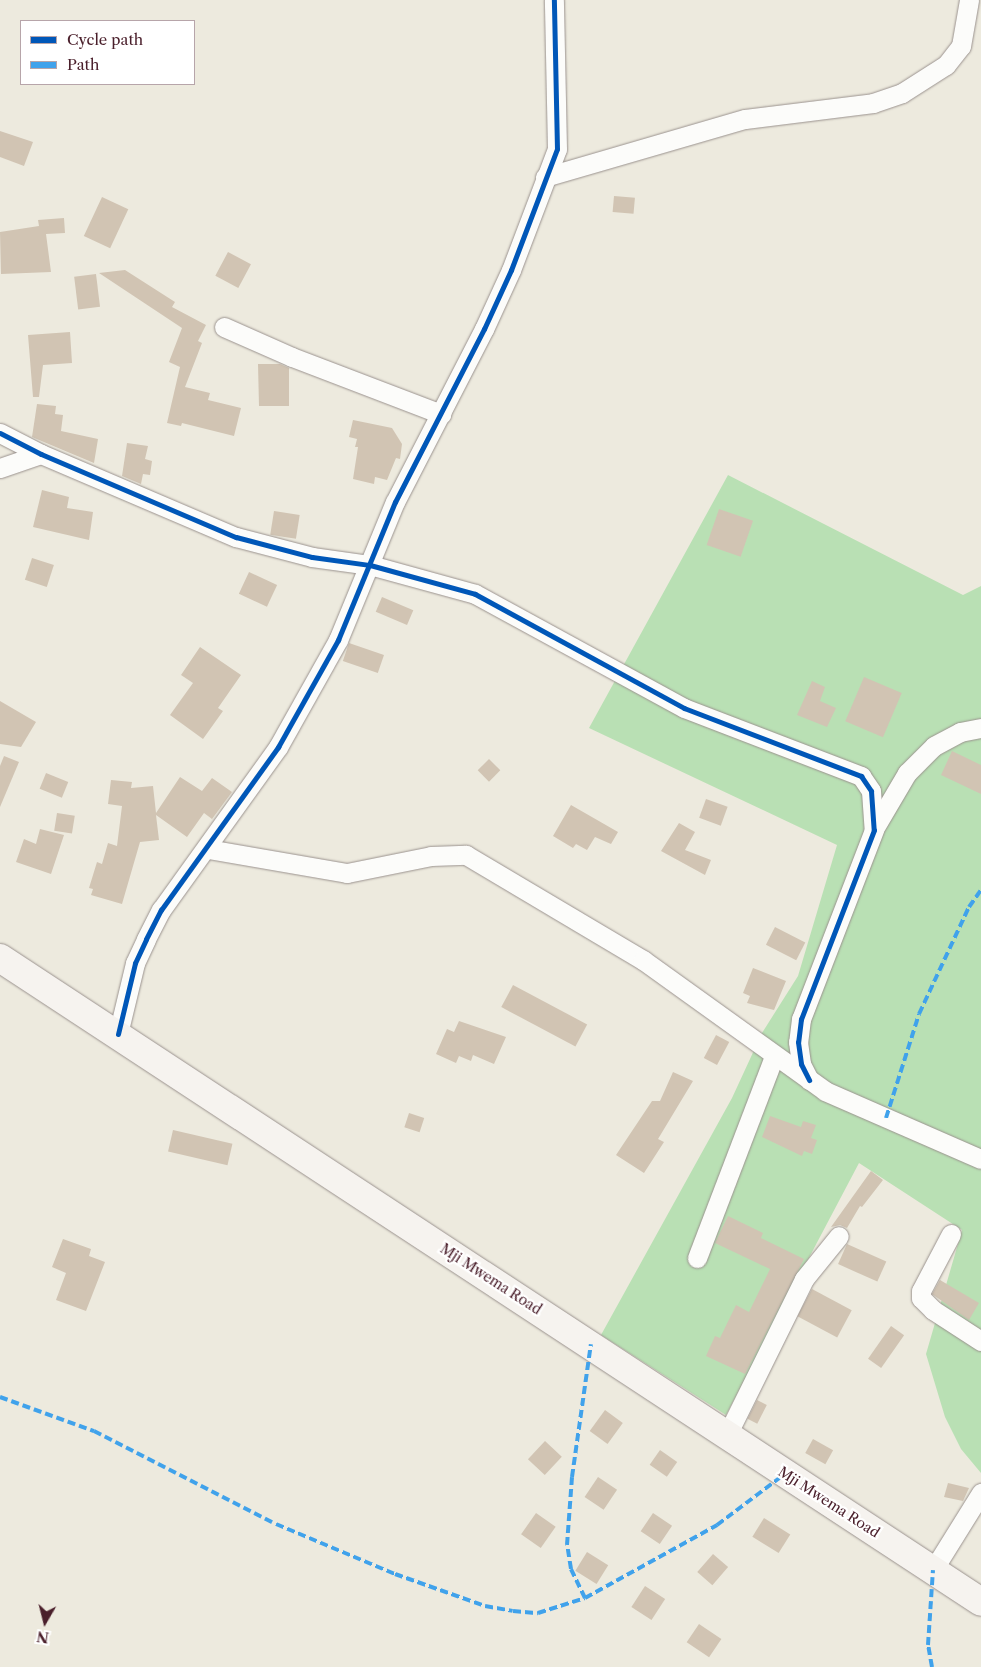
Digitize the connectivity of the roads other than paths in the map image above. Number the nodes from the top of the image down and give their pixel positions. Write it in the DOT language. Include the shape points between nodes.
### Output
graph roads {
  1 [pos="554,0"];
  2 [pos="969,0"];
  3 [pos="546,177"];
  4 [pos="224,327"];
  5 [pos="441,414"];
  6 [pos="0,433"];
  7 [pos="41,454"];
  8 [pos="0,468"];
  9 [pos="370,566"];
  10 [pos="981,728"];
  11 [pos="874,830"];
  12 [pos="208,849"];
  13 [pos="0,958"];
  14 [pos="118,1034"];
  15 [pos="774,1056"];
  16 [pos="809,1080"];
  17 [pos="981,1159"];
  18 [pos="951,1234"];
  19 [pos="839,1236"];
  20 [pos="697,1258"];
  21 [pos="981,1341"];
  22 [pos="727,1434"];
  23 [pos="981,1492"];
  24 [pos="932,1570"];
  25 [pos="981,1602"];
  1 -- 3 [label="street" via="557,149"];
  2 -- 3 [label="street" via="961,46 946,66 902,93 873,103 745,119 566,168"];
  3 -- 5 [label="street" via="511,270"];
  4 -- 5 [label="street" via="292,357"];
  5 -- 9 [label="street" via="395,502"];
  6 -- 7 [label="street"];
  7 -- 8 [label="street"];
  7 -- 9 [label="street" via="236,537 312,557"];
  9 -- 11 [label="street" via="475,594 684,708 861,776 871,791"];
  9 -- 12 [label="street" via="338,640 278,748"];
  10 -- 11 [label="street" via="960,732 934,746 907,773"];
  11 -- 16 [label="street" via="801,1019 798,1042 801,1064"];
  12 -- 14 [label="street" via="161,910 146,939 136,963"];
  12 -- 15 [label="street" via="347,873 431,856 466,856 643,960"];
  13 -- 14 [label="main road, Mji Mwema Road"];
  14 -- 22 [label="main road, Mji Mwema Road"];
  15 -- 16 [label="street"];
  15 -- 20 [label="street"];
  16 -- 17 [label="street" via="825,1091"];
  18 -- 21 [label="street" via="921,1291 921,1298 933,1310"];
  19 -- 22 [label="street" via="804,1279"];
  22 -- 24 [label="main road, Mji Mwema Road"];
  23 -- 24 [label="street"];
  24 -- 25 [label="main road, Mji Mwema Road"];
}
